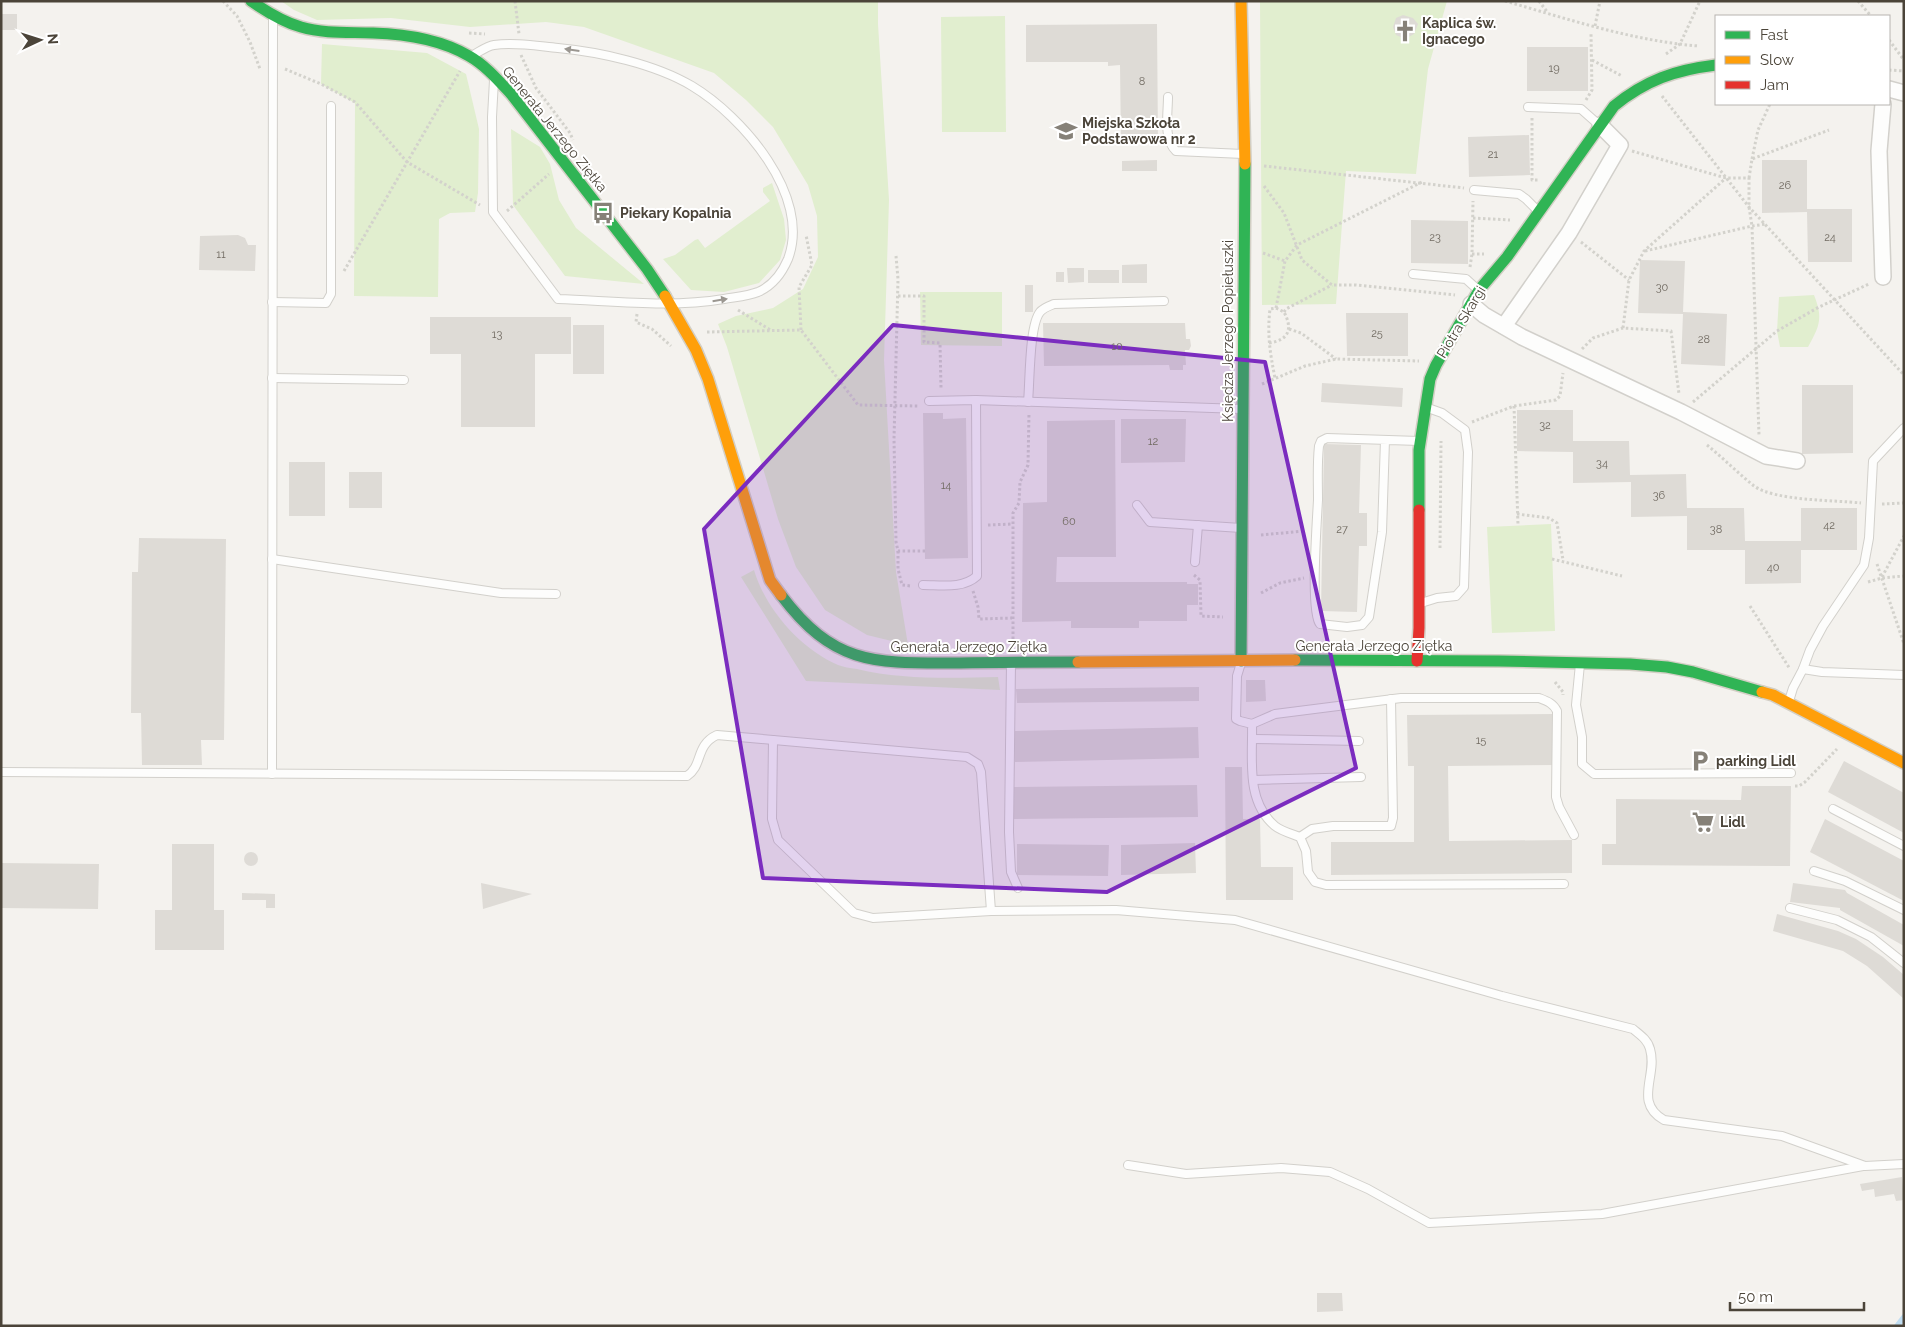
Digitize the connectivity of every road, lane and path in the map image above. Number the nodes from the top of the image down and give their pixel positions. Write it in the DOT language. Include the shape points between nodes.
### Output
graph roads {
  1 [pos="223,1"];
  2 [pos="251,1"];
  3 [pos="515,1"];
  4 [pos="1241,1"];
  5 [pos="1505,1"];
  6 [pos="1539,1"];
  7 [pos="1600,1"];
  8 [pos="1700,1"];
  9 [pos="1858,1"];
  10 [pos="1548,13"];
  11 [pos="274,15"];
  12 [pos="1869,15"];
  13 [pos="1595,26"];
  14 [pos="461,32"];
  15 [pos="495,34"];
  16 [pos="511,34"];
  17 [pos="519,34"];
  18 [pos="1591,34"];
  19 [pos="525,35"];
  20 [pos="1890,41"];
  21 [pos="1680,44"];
  22 [pos="520,45"];
  23 [pos="1705,46"];
  24 [pos="470,56"];
  25 [pos="1591,60"];
  26 [pos="1904,60"];
  27 [pos="1715,64"];
  28 [pos="273,68"];
  29 [pos="1890,70"];
  30 [pos="1904,71"];
  31 [pos="494,76"];
  32 [pos="1628,79"];
  33 [pos="1648,81"];
  34 [pos="1890,89"];
  35 [pos="1904,93"];
  36 [pos="1168,97"];
  37 [pos="1770,105"];
  38 [pos="1883,105"];
  39 [pos="331,106"];
  40 [pos="1530,107"];
  41 [pos="1581,109"];
  42 [pos="1600,125"];
  43 [pos="1829,130"];
  44 [pos="574,142"];
  45 [pos="1620,145"];
  46 [pos="1245,154"];
  47 [pos="1752,159"];
  48 [pos="407,162"];
  49 [pos="1258,166"];
  50 [pos="1726,178"];
  51 [pos="1749,178"];
  52 [pos="1544,181"];
  53 [pos="1422,182"];
  54 [pos="1263,185"];
  55 [pos="1474,190"];
  56 [pos="1749,206"];
  57 [pos="493,212"];
  58 [pos="1538,212"];
  59 [pos="1473,218"];
  60 [pos="1518,221"];
  61 [pos="1766,224"];
  62 [pos="1752,226"];
  63 [pos="805,230"];
  64 [pos="1569,233"];
  65 [pos="1297,245"];
  66 [pos="1258,251"];
  67 [pos="1644,251"];
  68 [pos="896,256"];
  69 [pos="1285,261"];
  70 [pos="1469,271"];
  71 [pos="1413,274"];
  72 [pos="1883,277"];
  73 [pos="1629,280"];
  74 [pos="1332,285"];
  75 [pos="1479,290"];
  76 [pos="331,294"];
  77 [pos="898,296"];
  78 [pos="1467,300"];
  79 [pos="1835,300"];
  80 [pos="1164,301"];
  81 [pos="272,302"];
  82 [pos="671,304"];
  83 [pos="1276,308"];
  84 [pos="730,310"];
  85 [pos="1284,312"];
  86 [pos="1504,326"];
  87 [pos="1623,328"];
  88 [pos="1289,329"];
  89 [pos="772,330"];
  90 [pos="801,330"];
  91 [pos="701,332"];
  92 [pos="1269,343"];
  93 [pos="1756,347"];
  94 [pos="1336,359"];
  95 [pos="1571,360"];
  96 [pos="1424,361"];
  97 [pos="1904,375"];
  98 [pos="1258,377"];
  99 [pos="272,378"];
  100 [pos="1276,378"];
  101 [pos="404,380"];
  102 [pos="976,400"];
  103 [pos="929,401"];
  104 [pos="941,401"];
  105 [pos="1028,402"];
  106 [pos="895,406"];
  107 [pos="1514,406"];
  108 [pos="1425,407"];
  109 [pos="1243,409"];
  110 [pos="1681,412"];
  111 [pos="1904,428"];
  112 [pos="1465,430"];
  113 [pos="1759,439"];
  114 [pos="1385,440"];
  115 [pos="1421,441"];
  116 [pos="1797,461"];
  117 [pos="1904,503"];
  118 [pos="1137,505"];
  119 [pos="1879,513"];
  120 [pos="1517,514"];
  121 [pos="1013,524"];
  122 [pos="978,525"];
  123 [pos="1198,525"];
  124 [pos="1518,525"];
  125 [pos="1241,528"];
  126 [pos="1317,530"];
  127 [pos="1258,535"];
  128 [pos="1904,536"];
  129 [pos="898,551"];
  130 [pos="925,551"];
  131 [pos="272,559"];
  132 [pos="1552,559"];
  133 [pos="1563,560"];
  134 [pos="1195,562"];
  135 [pos="1877,562"];
  136 [pos="1622,576"];
  137 [pos="1904,576"];
  138 [pos="1315,577"];
  139 [pos="1882,578"];
  140 [pos="970,583"];
  141 [pos="923,585"];
  142 [pos="556,594"];
  143 [pos="1256,596"];
  144 [pos="1419,604"];
  145 [pos="1750,606"];
  146 [pos="1012,618"];
  147 [pos="1904,644"];
  148 [pos="1013,649"];
  149 [pos="1241,661"];
  150 [pos="1417,661"];
  151 [pos="1011,663"];
  152 [pos="1580,664"];
  153 [pos="1803,669"];
  154 [pos="1904,675"];
  155 [pos="1797,681"];
  156 [pos="1391,699"];
  157 [pos="1789,703"];
  158 [pos="1252,724"];
  159 [pos="1253,739"];
  160 [pos="773,740"];
  161 [pos="1359,741"];
  162 [pos="1837,749"];
  163 [pos="1904,763"];
  164 [pos="1,772"];
  165 [pos="1791,773"];
  166 [pos="272,774"];
  167 [pos="1362,777"];
  168 [pos="1253,780"];
  169 [pos="1793,786"];
  170 [pos="1833,809"];
  171 [pos="1574,835"];
  172 [pos="1300,837"];
  173 [pos="1904,846"];
  174 [pos="1814,871"];
  175 [pos="1564,884"];
  176 [pos="1018,888"];
  177 [pos="1790,908"];
  178 [pos="1904,910"];
  179 [pos="991,911"];
  180 [pos="1904,963"];
  181 [pos="1904,1164"];
  182 [pos="1128,1165"];
  183 [pos="1865,1166"];
  1 -- 28 [label="path" via="237,16 260,70"];
  2 -- 11 [label="street, Generała Jerzego Ziętka"];
  3 -- 17 [label="path"];
  4 -- 46 [label="street, Księdza Jerzego Popiełuszki"];
  5 -- 10 [label="path"];
  6 -- 10 [label="path"];
  7 -- 13 [label="path"];
  8 -- 21 [label="path"];
  9 -- 12 [label="path"];
  10 -- 13 [label="path"];
  11 -- 24 [label="street, Generała Jerzego Ziętka" via="309,29 419,38"];
  11 -- 28 [label="lane"];
  13 -- 21 [label="path"];
  14 -- 15 [label="path"];
  16 -- 17 [label="path"];
  17 -- 19 [label="path"];
  17 -- 22 [label="path"];
  18 -- 25 [label="path"];
  20 -- 26 [label="path"];
  21 -- 23 [label="path"];
  22 -- 24 [label="lane" via="492,45"];
  22 -- 44 [label="path" via="521,58 536,88"];
  82 -- 22 [label="lane, one-way" via="737,297 758,292 774,282 791,250 793,229 782,186 774,171 726,110 691,85 620,59 568,49"];
  24 -- 31 [label="street, Generała Jerzego Ziętka"];
  24 -- 48 [label="path"];
  25 -- 32 [label="path"];
  25 -- 41 [label="path" via="1592,90"];
  27 -- 33 [label="street, Piotra Skargi" via="1681,70"];
  28 -- 48 [label="path" via="283,68 355,102"];
  28 -- 81 [label="lane"];
  29 -- 30 [label="path"];
  31 -- 57 [label="lane"];
  31 -- 82 [label="street, Generała Jerzego Ziętka" via="541,131"];
  33 -- 42 [label="street, Piotra Skargi" via="1614,106"];
  33 -- 50 [label="path"];
  34 -- 35 [label="street"];
  36 -- 46 [label="lane" via="1168,140 1176,151"];
  37 -- 47 [label="path" via="1758,130"];
  38 -- 72 [label="street" via="1879,151"];
  39 -- 76 [label="lane"];
  40 -- 41 [label="lane"];
  40 -- 52 [label="path" via="1532,180"];
  41 -- 42 [label="lane"];
  42 -- 45 [label="street"];
  42 -- 58 [label="street, Piotra Skargi"];
  43 -- 47 [label="path"];
  45 -- 50 [label="path" via="1640,154"];
  45 -- 64 [label="street"];
  46 -- 109 [label="street, Księdza Jerzego Popiełuszki"];
  47 -- 51 [label="path"];
  48 -- 57 [label="path"];
  48 -- 76 [label="path"];
  49 -- 53 [label="path"];
  50 -- 51 [label="path"];
  50 -- 56 [label="path"];
  50 -- 67 [label="path"];
  51 -- 56 [label="path"];
  53 -- 55 [label="path"];
  53 -- 65 [label="path"];
  54 -- 65 [label="path" via="1284,213"];
  55 -- 58 [label="lane" via="1518,194"];
  55 -- 59 [label="path"];
  56 -- 61 [label="path"];
  56 -- 62 [label="path"];
  57 -- 82 [label="lane" via="558,299"];
  58 -- 75 [label="street, Piotra Skargi"];
  59 -- 60 [label="path"];
  59 -- 70 [label="path"];
  61 -- 62 [label="path"];
  61 -- 79 [label="path"];
  62 -- 67 [label="path"];
  62 -- 93 [label="path"];
  63 -- 90 [label="path" via="812,265 799,287"];
  64 -- 73 [label="path"];
  64 -- 86 [label="street"];
  65 -- 69 [label="path"];
  65 -- 74 [label="path" via="1302,260"];
  66 -- 69 [label="path"];
  67 -- 73 [label="path"];
  68 -- 77 [label="path"];
  69 -- 83 [label="path"];
  71 -- 75 [label="lane" via="1466,279"];
  72 -- 79 [label="path"];
  73 -- 87 [label="path"];
  74 -- 78 [label="path" via="1356,285"];
  74 -- 85 [label="path"];
  75 -- 78 [label="street, Piotra Skargi"];
  76 -- 81 [label="lane" via="326,303"];
  77 -- 104 [label="path" via="924,296 924,342 940,342"];
  77 -- 106 [label="path"];
  78 -- 86 [label="street"];
  78 -- 108 [label="street, Piotra Skargi" via="1430,379"];
  79 -- 93 [label="path" via="1776,330"];
  79 -- 97 [label="path"];
  80 -- 105 [label="lane" via="1054,304 1041,310 1033,335"];
  81 -- 99 [label="lane"];
  82 -- 151 [label="street, Generała Jerzego Ziętka" via="708,379 770,580 800,620 838,649 885,662"];
  83 -- 85 [label="path"];
  83 -- 92 [label="path" via="1270,308"];
  84 -- 89 [label="path" via="737,310"];
  85 -- 88 [label="path"];
  86 -- 95 [label="street"];
  87 -- 95 [label="path" via="1593,338"];
  87 -- 110 [label="path" via="1671,331"];
  88 -- 92 [label="path" via="1282,339"];
  88 -- 94 [label="path" via="1301,333"];
  89 -- 90 [label="path"];
  89 -- 91 [label="path"];
  90 -- 106 [label="path" via="858,405"];
  92 -- 100 [label="path"];
  93 -- 110 [label="path"];
  93 -- 113 [label="path"];
  94 -- 96 [label="path"];
  94 -- 100 [label="path" via="1305,366"];
  95 -- 107 [label="path" via="1564,370 1560,396 1556,400"];
  95 -- 110 [label="street"];
  98 -- 100 [label="path" via="1258,386"];
  99 -- 101 [label="lane"];
  99 -- 131 [label="lane"];
  102 -- 104 [label="lane"];
  102 -- 105 [label="lane"];
  102 -- 122 [label="lane"];
  103 -- 104 [label="lane"];
  103 -- 106 [label="path" via="921,406"];
  105 -- 109 [label="lane"];
  105 -- 121 [label="path" via="1028,465 1020,482"];
  106 -- 129 [label="path" via="895,527"];
  107 -- 112 [label="path" via="1470,423"];
  107 -- 120 [label="path"];
  108 -- 112 [label="lane" via="1442,413"];
  108 -- 115 [label="street, Piotra Skargi"];
  109 -- 125 [label="street, Księdza Jerzego Popiełuszki"];
  110 -- 116 [label="street" via="1766,456"];
  111 -- 153 [label="lane" via="1873,461 1869,538 1864,565 1823,626"];
  112 -- 144 [label="lane" via="1468,452 1464,587 1456,596"];
  114 -- 115 [label="lane"];
  114 -- 126 [label="lane" via="1327,438 1322,441 1318,452"];
  114 -- 138 [label="lane" via="1382,532 1369,617 1362,626 1320,624 1316,612"];
  115 -- 144 [label="street, Piotra Skargi"];
  117 -- 119 [label="path" via="1880,504"];
  118 -- 123 [label="lane" via="1150,522"];
  120 -- 124 [label="path"];
  120 -- 133 [label="path" via="1554,520"];
  121 -- 122 [label="path"];
  121 -- 146 [label="path"];
  122 -- 140 [label="lane" via="977,576"];
  123 -- 125 [label="lane"];
  123 -- 134 [label="lane"];
  125 -- 149 [label="street, Księdza Jerzego Popiełuszki"];
  126 -- 127 [label="path"];
  126 -- 138 [label="lane"];
  128 -- 139 [label="path"];
  129 -- 130 [label="path"];
  129 -- 141 [label="path" via="902,585"];
  131 -- 142 [label="lane" via="501,593"];
  131 -- 166 [label="lane"];
  132 -- 133 [label="path"];
  133 -- 136 [label="path"];
  135 -- 139 [label="path"];
  137 -- 139 [label="path"];
  138 -- 143 [label="path" via="1280,583"];
  139 -- 147 [label="path"];
  140 -- 141 [label="lane"];
  140 -- 146 [label="path" via="979,619"];
  144 -- 150 [label="street, Piotra Skargi"];
  145 -- 155 [label="path"];
  146 -- 148 [label="path"];
  149 -- 150 [label="street, Generała Jerzego Ziętka"];
  149 -- 151 [label="street, Generała Jerzego Ziętka"];
  149 -- 158 [label="lane" via="1237,676 1236,719"];
  150 -- 152 [label="street, Generała Jerzego Ziętka"];
  151 -- 176 [label="lane" via="1009,832 1012,872"];
  152 -- 157 [label="street, Generała Jerzego Ziętka" via="1668,667 1773,695"];
  152 -- 165 [label="lane" via="1576,705 1582,737 1582,764 1594,774"];
  153 -- 154 [label="lane"];
  153 -- 155 [label="lane"];
  155 -- 157 [label="lane"];
  156 -- 158 [label="lane" via="1275,714"];
  156 -- 171 [label="lane" via="1539,698 1555,706 1558,726 1556,796"];
  156 -- 172 [label="lane" via="1391,826 1312,828"];
  157 -- 163 [label="street, Generała Jerzego Ziętka"];
  158 -- 159 [label="lane"];
  159 -- 161 [label="lane"];
  159 -- 168 [label="lane"];
  160 -- 166 [label="lane" via="717,735 708,739 701,748 694,772 687,776"];
  160 -- 179 [label="lane" via="772,819 778,840 854,914 874,918"];
  160 -- 179 [label="lane" via="967,757 978,764"];
  162 -- 169 [label="path" via="1805,782"];
  164 -- 166 [label="lane"];
  167 -- 168 [label="lane"];
  168 -- 172 [label="lane" via="1259,807 1276,827"];
  170 -- 173 [label="lane"];
  172 -- 175 [label="lane" via="1306,851 1308,872 1316,882 1326,885"];
  174 -- 178 [label="lane" via="1845,881"];
  177 -- 180 [label="lane" via="1837,920 1871,937"];
  179 -- 183 [label="lane" via="1116,910 1235,920 1502,996 1634,1029 1647,1041 1651,1050 1648,1103 1654,1114 1664,1120 1782,1136"];
  181 -- 183 [label="lane"];
  182 -- 183 [label="lane" via="1186,1174 1281,1168 1330,1172 1368,1188 1428,1223 1602,1214"];
}
